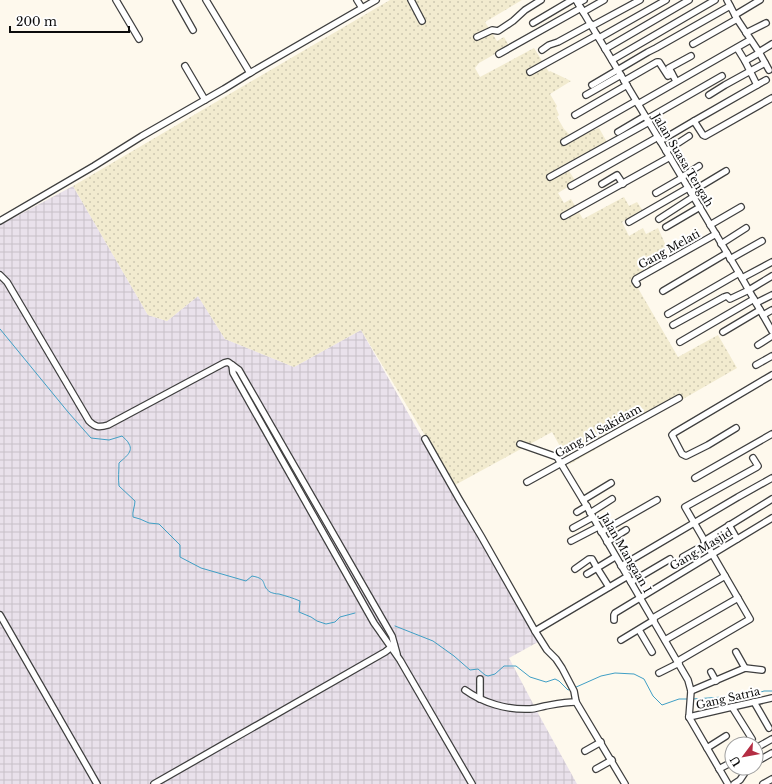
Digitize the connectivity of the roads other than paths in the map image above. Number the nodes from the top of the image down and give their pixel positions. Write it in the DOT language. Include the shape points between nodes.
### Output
graph roads {
  1 [pos="116,0"];
  2 [pos="176,0"];
  3 [pos="206,0"];
  4 [pos="357,0"];
  5 [pos="376,0"];
  6 [pos="410,0"];
  7 [pos="541,0"];
  8 [pos="572,0"];
  9 [pos="584,0"];
  10 [pos="604,0"];
  11 [pos="640,0"];
  12 [pos="666,0"];
  13 [pos="690,0"];
  14 [pos="715,0"];
  15 [pos="727,0"];
  16 [pos="760,0"];
  17 [pos="580,6"];
  18 [pos="730,6"];
  19 [pos="362,8"];
  20 [pos="736,17"];
  21 [pos="422,21"];
  22 [pos="533,23"];
  23 [pos="766,23"];
  24 [pos="591,25"];
  25 [pos="193,30"];
  26 [pos="746,33"];
  27 [pos="598,36"];
  28 [pos="477,37"];
  29 [pos="139,39"];
  30 [pos="750,40"];
  31 [pos="693,44"];
  32 [pos="772,44"];
  33 [pos="737,48"];
  34 [pos="605,49"];
  35 [pos="542,50"];
  36 [pos="759,52"];
  37 [pos="499,54"];
  38 [pos="691,56"];
  39 [pos="612,60"];
  40 [pos="745,61"];
  41 [pos="765,63"];
  42 [pos="185,66"];
  43 [pos="769,70"];
  44 [pos="750,71"];
  45 [pos="530,72"];
  46 [pos="250,73"];
  47 [pos="672,74"];
  48 [pos="722,76"];
  49 [pos="622,78"];
  50 [pos="766,80"];
  51 [pos="676,82"];
  52 [pos="592,85"];
  53 [pos="757,85"];
  54 [pos="586,95"];
  55 [pos="709,95"];
  56 [pos="772,98"];
  57 [pos="205,100"];
  58 [pos="637,102"];
  59 [pos="575,115"];
  60 [pos="647,119"];
  61 [pos="694,121"];
  62 [pos="618,132"];
  63 [pos="689,136"];
  64 [pos="659,139"];
  65 [pos="564,142"];
  66 [pos="666,151"];
  67 [pos="670,157"];
  68 [pos="699,166"];
  69 [pos="726,171"];
  70 [pos="550,177"];
  71 [pos="682,177"];
  72 [pos="602,184"];
  73 [pos="623,184"];
  74 [pos="571,186"];
  75 [pos="691,192"];
  76 [pos="656,193"];
  77 [pos="700,207"];
  78 [pos="742,207"];
  79 [pos="564,216"];
  80 [pos="659,219"];
  81 [pos="0,221"];
  82 [pos="630,222"];
  83 [pos="710,225"];
  84 [pos="666,227"];
  85 [pos="746,228"];
  86 [pos="716,234"];
  87 [pos="762,240"];
  88 [pos="721,244"];
  89 [pos="729,256"];
  90 [pos="772,262"];
  91 [pos="0,275"];
  92 [pos="741,276"];
  93 [pos="772,276"];
  94 [pos="637,284"];
  95 [pos="749,290"];
  96 [pos="663,291"];
  97 [pos="772,295"];
  98 [pos="755,301"];
  99 [pos="772,310"];
  100 [pos="761,312"];
  101 [pos="668,314"];
  102 [pos="673,325"];
  103 [pos="771,327"];
  104 [pos="723,332"];
  105 [pos="772,336"];
  106 [pos="680,342"];
  107 [pos="758,345"];
  108 [pos="772,356"];
  109 [pos="232,365"];
  110 [pos="756,365"];
  111 [pos="772,375"];
  112 [pos="679,398"];
  113 [pos="736,428"];
  114 [pos="772,434"];
  115 [pos="425,440"];
  116 [pos="520,444"];
  117 [pos="753,458"];
  118 [pos="561,464"];
  119 [pos="695,478"];
  120 [pos="772,478"];
  121 [pos="527,482"];
  122 [pos="611,483"];
  123 [pos="612,499"];
  124 [pos="772,499"];
  125 [pos="583,500"];
  126 [pos="657,500"];
  127 [pos="587,506"];
  128 [pos="576,512"];
  129 [pos="592,515"];
  130 [pos="772,518"];
  131 [pos="694,524"];
  132 [pos="729,525"];
  133 [pos="573,528"];
  134 [pos="600,530"];
  135 [pos="626,530"];
  136 [pos="737,539"];
  137 [pos="571,542"];
  138 [pos="607,542"];
  139 [pos="705,543"];
  140 [pos="712,554"];
  141 [pos="616,557"];
  142 [pos="683,557"];
  143 [pos="670,559"];
  144 [pos="621,566"];
  145 [pos="597,568"];
  146 [pos="574,569"];
  147 [pos="587,574"];
  148 [pos="725,576"];
  149 [pos="629,579"];
  150 [pos="610,587"];
  151 [pos="640,597"];
  152 [pos="738,598"];
  153 [pos="0,615"];
  154 [pos="653,619"];
  155 [pos="614,620"];
  156 [pos="639,630"];
  157 [pos="535,631"];
  158 [pos="621,640"];
  159 [pos="665,640"];
  160 [pos="393,646"];
  161 [pos="652,652"];
  162 [pos="736,652"];
  163 [pos="678,662"];
  164 [pos="745,668"];
  165 [pos="762,670"];
  166 [pos="712,672"];
  167 [pos="659,674"];
  168 [pos="480,679"];
  169 [pos="716,681"];
  170 [pos="465,690"];
  171 [pos="690,696"];
  172 [pos="772,698"];
  173 [pos="480,699"];
  174 [pos="576,702"];
  175 [pos="754,702"];
  176 [pos="732,707"];
  177 [pos="690,717"];
  178 [pos="770,728"];
  179 [pos="750,736"];
  180 [pos="724,737"];
  181 [pos="600,742"];
  182 [pos="707,748"];
  183 [pos="585,750"];
  184 [pos="612,760"];
  185 [pos="724,766"];
  186 [pos="596,769"];
  187 [pos="719,769"];
  188 [pos="742,776"];
  189 [pos="772,779"];
  190 [pos="97,784"];
  191 [pos="154,784"];
  192 [pos="472,784"];
  193 [pos="625,784"];
  194 [pos="728,784"];
  195 [pos="734,784"];
  196 [pos="763,784"];
  1 -- 29 [label="street"];
  2 -- 25 [label="street"];
  3 -- 46 [label="street"];
  4 -- 19 [label="street"];
  5 -- 19 [label="street"];
  6 -- 21 [label="street"];
  7 -- 28 [label="street" via="498,31 490,31"];
  8 -- 22 [label="street"];
  9 -- 17 [label="street"];
  10 -- 17 [label="street"];
  11 -- 24 [label="street"];
  12 -- 27 [label="street"];
  13 -- 34 [label="street"];
  14 -- 39 [label="street"];
  15 -- 18 [label="street"];
  16 -- 20 [label="street"];
  17 -- 24 [label="street, Jalan Suasa Tengah"];
  17 -- 37 [label="street"];
  18 -- 20 [label="street"];
  18 -- 49 [label="street" via="648,52"];
  19 -- 46 [label="street"];
  20 -- 26 [label="street"];
  20 -- 31 [label="street"];
  23 -- 26 [label="street"];
  24 -- 27 [label="street, Jalan Suasa Tengah"];
  24 -- 35 [label="street"];
  26 -- 30 [label="street"];
  27 -- 34 [label="street, Jalan Suasa Tengah"];
  27 -- 45 [label="street"];
  30 -- 33 [label="street"];
  30 -- 36 [label="street"];
  32 -- 36 [label="street"];
  33 -- 40 [label="street"];
  33 -- 51 [label="street"];
  34 -- 39 [label="street, Jalan Suasa Tengah"];
  36 -- 40 [label="street"];
  36 -- 41 [label="street"];
  38 -- 47 [label="street" via="669,68"];
  39 -- 49 [label="street, Jalan Suasa Tengah"];
  40 -- 44 [label="street"];
  41 -- 43 [label="street"];
  41 -- 44 [label="street"];
  42 -- 57 [label="street"];
  44 -- 53 [label="street"];
  44 -- 55 [label="street"];
  46 -- 57 [label="street"];
  47 -- 49 [label="street" via="668,76 657,62"];
  47 -- 51 [label="street"];
  48 -- 60 [label="street"];
  49 -- 52 [label="street"];
  49 -- 54 [label="street"];
  49 -- 58 [label="street, Jalan Suasa Tengah"];
  49 -- 59 [label="street"];
  50 -- 53 [label="street"];
  51 -- 58 [label="street"];
  53 -- 61 [label="street"];
  56 -- 61 [label="street" via="705,136"];
  57 -- 81 [label="street"];
  58 -- 60 [label="street, Jalan Suasa Tengah"];
  58 -- 65 [label="street"];
  60 -- 62 [label="street"];
  60 -- 64 [label="street, Jalan Suasa Tengah"];
  60 -- 70 [label="street"];
  61 -- 64 [label="street"];
  63 -- 66 [label="street"];
  64 -- 66 [label="street, Jalan Suasa Tengah"];
  64 -- 74 [label="street"];
  66 -- 67 [label="street, Jalan Suasa Tengah"];
  67 -- 71 [label="street, Jalan Suasa Tengah"];
  67 -- 73 [label="street"];
  68 -- 71 [label="street"];
  69 -- 75 [label="street"];
  71 -- 75 [label="street, Jalan Suasa Tengah"];
  71 -- 76 [label="street"];
  72 -- 73 [label="street" via="617,176"];
  73 -- 79 [label="street"];
  75 -- 77 [label="street, Jalan Suasa Tengah"];
  75 -- 80 [label="street"];
  75 -- 82 [label="street"];
  77 -- 83 [label="street, Jalan Suasa Tengah"];
  77 -- 84 [label="street"];
  78 -- 83 [label="street"];
  83 -- 86 [label="street, Jalan Suasa Tengah"];
  85 -- 88 [label="street"];
  86 -- 88 [label="street, Jalan Suasa Tengah"];
  86 -- 94 [label="street, Gang Melati" via="636,279"];
  87 -- 89 [label="street"];
  88 -- 89 [label="street, Jalan Suasa Tengah"];
  89 -- 92 [label="street, Jalan Suasa Tengah"];
  89 -- 96 [label="street"];
  90 -- 92 [label="street"];
  91 -- 109 [label="street" via="7,282 88,421 98,427 108,425 224,363"];
  92 -- 95 [label="street, Jalan Suasa Tengah"];
  92 -- 101 [label="street"];
  93 -- 95 [label="street"];
  95 -- 98 [label="street, Jalan Suasa Tengah"];
  95 -- 102 [label="street" via="730,299 724,296"];
  97 -- 98 [label="street"];
  98 -- 100 [label="street, Jalan Suasa Tengah"];
  98 -- 106 [label="street"];
  99 -- 100 [label="street"];
  100 -- 103 [label="street, Jalan Suasa Tengah"];
  100 -- 104 [label="street"];
  105 -- 107 [label="street"];
  108 -- 110 [label="street"];
  109 -- 160 [label="street" via="232,373 374,623"];
  109 -- 160 [label="street" via="240,370 392,636"];
  111 -- 113 [label="street" via="672,435 682,454 686,456"];
  112 -- 118 [label="street, Gang Al Sakidam"];
  114 -- 119 [label="street"];
  115 -- 157 [label="street"];
  116 -- 118 [label="street, Jalan Mangaan I" via="556,456"];
  117 -- 131 [label="street" via="757,467 685,507"];
  118 -- 121 [label="street, Gang Al Sakidam"];
  118 -- 125 [label="street, Jalan Mangaan I"];
  120 -- 131 [label="street"];
  122 -- 125 [label="street"];
  123 -- 129 [label="street"];
  124 -- 132 [label="street"];
  125 -- 127 [label="street, Jalan Mangaan I"];
  126 -- 134 [label="street"];
  127 -- 128 [label="street"];
  127 -- 129 [label="street, Jalan Mangaan I"];
  129 -- 133 [label="street"];
  129 -- 134 [label="street, Jalan Mangaan I"];
  130 -- 136 [label="street, Gang Masjid"];
  131 -- 139 [label="street"];
  131 -- 144 [label="street"];
  132 -- 136 [label="street"];
  132 -- 139 [label="street"];
  134 -- 137 [label="street"];
  134 -- 138 [label="street, Jalan Mangaan I"];
  135 -- 138 [label="street"];
  136 -- 140 [label="street, Gang Masjid"];
  138 -- 141 [label="street, Jalan Mangaan I"];
  139 -- 140 [label="street"];
  139 -- 142 [label="street"];
  140 -- 148 [label="street"];
  140 -- 151 [label="street, Gang Masjid"];
  141 -- 144 [label="street, Jalan Mangaan I"];
  141 -- 145 [label="street"];
  143 -- 149 [label="street"];
  144 -- 149 [label="street, Jalan Mangaan I"];
  145 -- 146 [label="street" via="591,558"];
  145 -- 147 [label="street"];
  145 -- 150 [label="street"];
  148 -- 152 [label="street"];
  148 -- 154 [label="street"];
  149 -- 150 [label="street"];
  149 -- 151 [label="street, Jalan Mangaan I"];
  150 -- 157 [label="street"];
  151 -- 154 [label="street, Jalan Mangaan I"];
  151 -- 155 [label="street, Gang Masjid" via="615,613"];
  152 -- 159 [label="street"];
  152 -- 163 [label="street" via="750,619"];
  153 -- 190 [label="street"];
  154 -- 156 [label="street"];
  154 -- 159 [label="street, Jalan Mangaan I"];
  156 -- 158 [label="street"];
  156 -- 161 [label="street"];
  157 -- 174 [label="street" via="556,659 573,689"];
  159 -- 163 [label="street, Jalan Mangaan I"];
  160 -- 191 [label="street"];
  160 -- 192 [label="street"];
  162 -- 164 [label="street"];
  163 -- 167 [label="street"];
  163 -- 171 [label="street, Jalan Mangaan I" via="688,680"];
  164 -- 165 [label="street"];
  164 -- 169 [label="street"];
  166 -- 169 [label="street"];
  168 -- 173 [label="street"];
  169 -- 171 [label="street"];
  170 -- 173 [label="street"];
  171 -- 177 [label="street"];
  172 -- 175 [label="street, Gang Satria"];
  173 -- 174 [label="street" via="510,708 526,709"];
  174 -- 181 [label="street"];
  175 -- 176 [label="street, Gang Satria"];
  175 -- 178 [label="street"];
  176 -- 177 [label="street, Gang Satria"];
  176 -- 179 [label="street"];
  177 -- 182 [label="street"];
  180 -- 182 [label="street"];
  181 -- 183 [label="street"];
  181 -- 184 [label="street"];
  182 -- 187 [label="street"];
  184 -- 186 [label="street"];
  184 -- 193 [label="street"];
  185 -- 187 [label="street"];
  187 -- 194 [label="street"];
  188 -- 195 [label="street"];
  189 -- 196 [label="street"];
}
